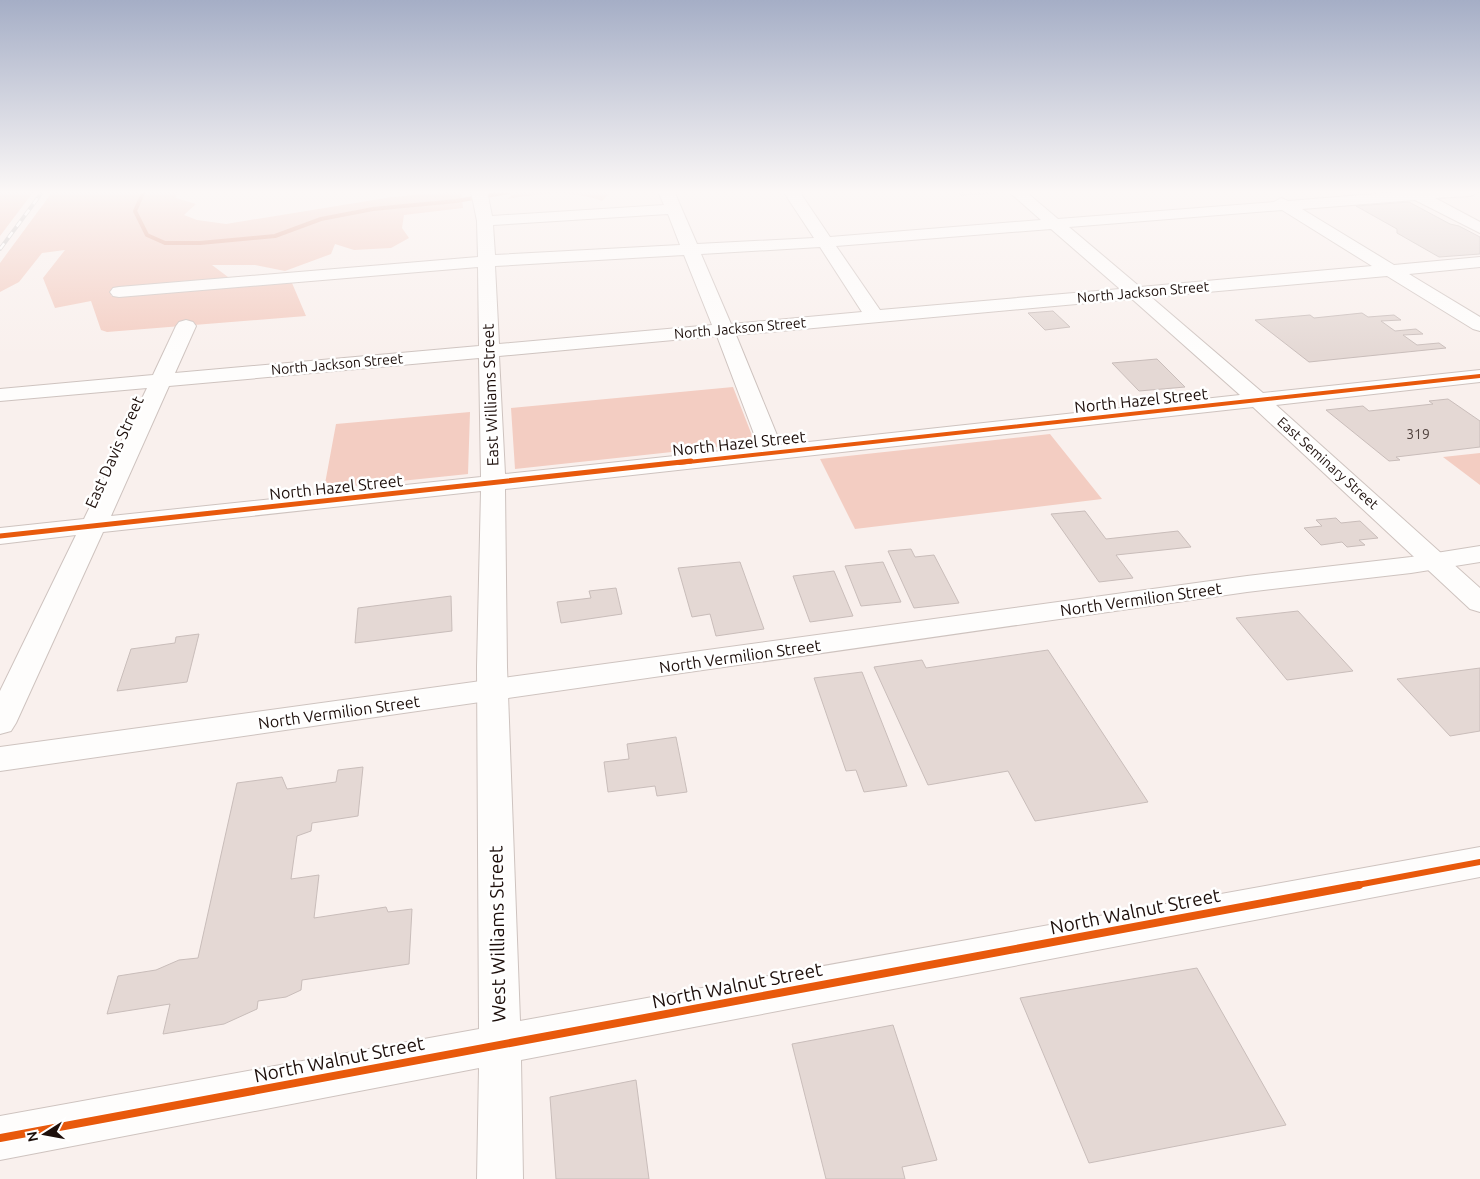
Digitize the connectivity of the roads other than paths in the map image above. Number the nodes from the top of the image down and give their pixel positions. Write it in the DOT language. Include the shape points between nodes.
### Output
graph roads {
  1 [pos="486,246"];
  2 [pos="734,246"];
  3 [pos="827,246"];
  4 [pos="1081,246"];
  5 [pos="1351,246"];
  6 [pos="689,248"];
  7 [pos="487,262"];
  8 [pos="1480,262"];
  9 [pos="1390,270"];
  10 [pos="119,292"];
  11 [pos="1136,293"];
  12 [pos="874,316"];
  13 [pos="1480,325"];
  14 [pos="186,326"];
  15 [pos="724,330"];
  16 [pos="489,350"];
  17 [pos="1480,376"];
  18 [pos="161,380"];
  19 [pos="0,394"];
  20 [pos="1257,400"];
  21 [pos="773,452"];
  22 [pos="493,482"];
  23 [pos="94,526"];
  24 [pos="0,536"];
  25 [pos="1480,554"];
  26 [pos="1434,560"];
  27 [pos="1480,603"];
  28 [pos="493,690"];
  29 [pos="0,723"];
  30 [pos="0,759"];
  31 [pos="1480,862"];
  32 [pos="498,1044"];
  33 [pos="0,1138"];
  34 [pos="500,1179"];
  1 -- 7 [label="street, East Williams Street"];
  2 -- 6 [label="street"];
  3 -- 12 [label="street"];
  4 -- 11 [label="street, East Seminary Street"];
  5 -- 9 [label="street"];
  6 -- 7 [label="street"];
  6 -- 15 [label="street"];
  7 -- 10 [label="street"];
  7 -- 16 [label="street, East Williams Street"];
  8 -- 9 [label="street, North Jackson Street"];
  9 -- 11 [label="street, North Jackson Street"];
  9 -- 13 [label="street"];
  11 -- 12 [label="street, North Jackson Street"];
  11 -- 20 [label="street, East Seminary Street"];
  12 -- 15 [label="street, North Jackson Street"];
  14 -- 18 [label="street, East Davis Street"];
  15 -- 16 [label="street, North Jackson Street"];
  15 -- 21 [label="street"];
  16 -- 18 [label="street, North Jackson Street"];
  16 -- 22 [label="street, East Williams Street"];
  17 -- 20 [label="street, North Hazel Street"];
  18 -- 19 [label="street, North Jackson Street"];
  18 -- 23 [label="street, East Davis Street"];
  20 -- 21 [label="street, North Hazel Street"];
  20 -- 26 [label="street, East Seminary Street"];
  21 -- 22 [label="street, North Hazel Street"];
  22 -- 23 [label="street, North Hazel Street"];
  22 -- 28 [label="street, East Williams Street"];
  23 -- 24 [label="street, North Hazel Street"];
  23 -- 29 [label="street, East Davis Street"];
  25 -- 26 [label="street, North Vermilion Street"];
  26 -- 27 [label="street, East Seminary Street"];
  26 -- 28 [label="street, North Vermilion Street"];
  28 -- 30 [label="street, North Vermilion Street"];
  28 -- 32 [label="street, West Williams Street"];
  31 -- 32 [label="street, North Walnut Street"];
  32 -- 33 [label="street, North Walnut Street"];
  32 -- 34 [label="street, West Williams Street"];
}
